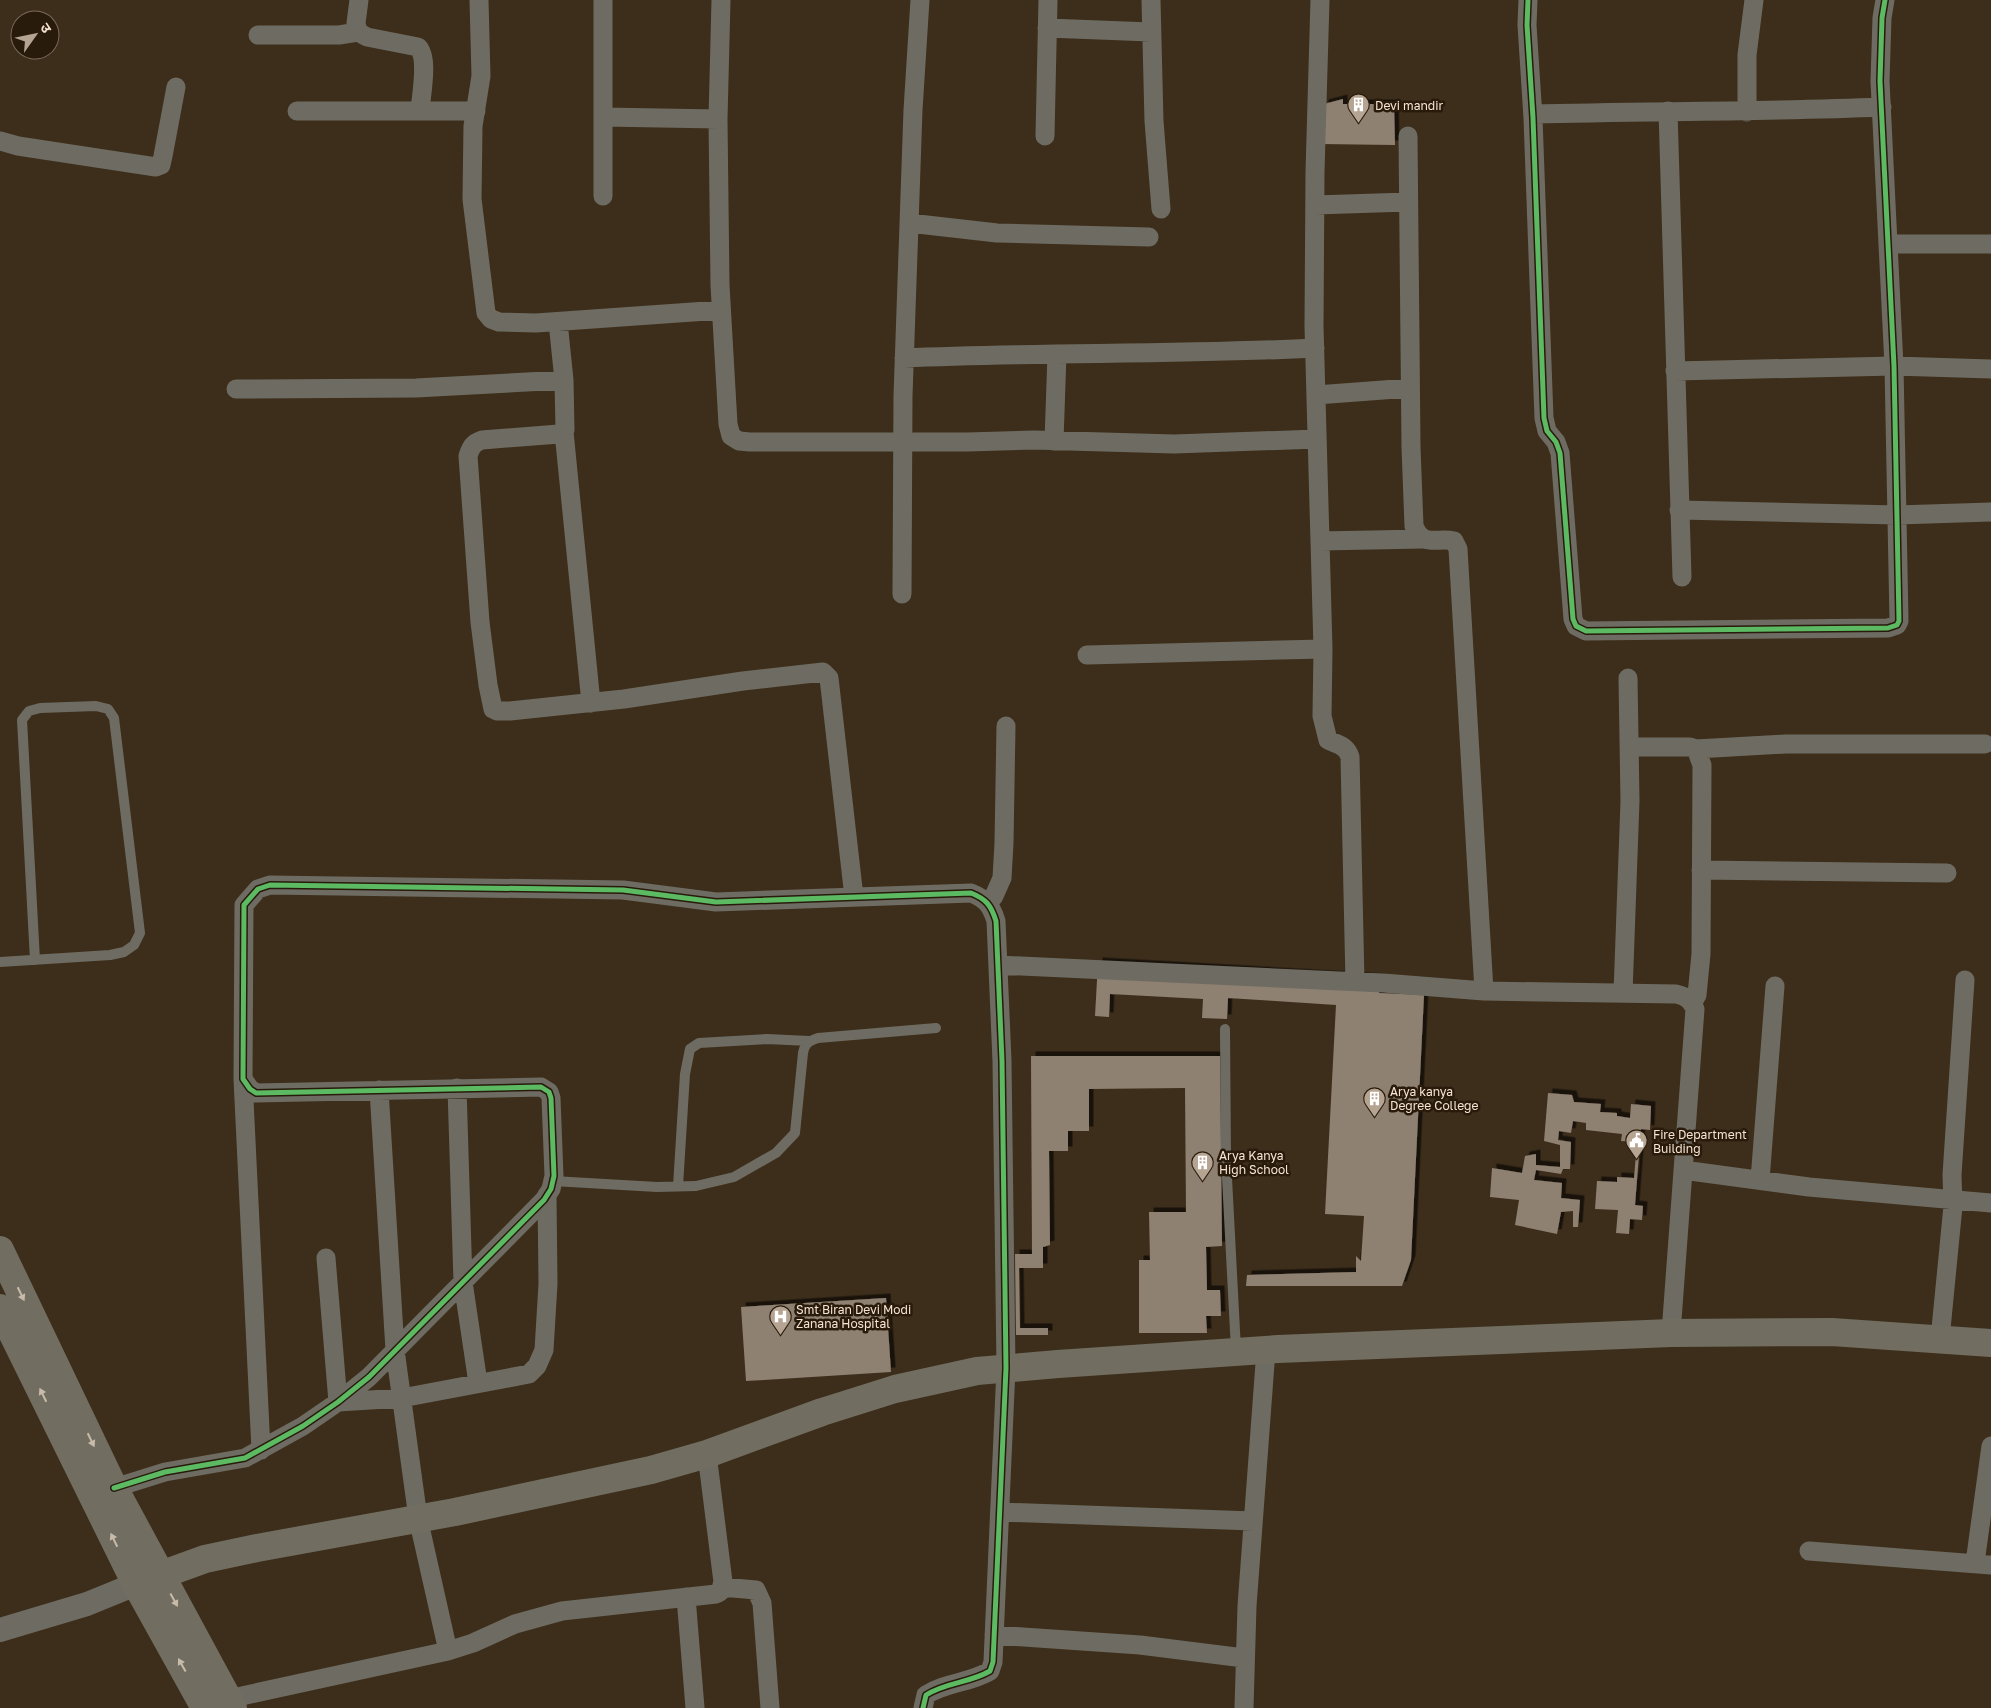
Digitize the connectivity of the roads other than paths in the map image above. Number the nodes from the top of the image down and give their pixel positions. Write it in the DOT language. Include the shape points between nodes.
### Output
graph roads {
  1 [pos="359,0"];
  2 [pos="479,0"];
  3 [pos="603,0"];
  4 [pos="721,0"];
  5 [pos="920,0"];
  6 [pos="1048,0"];
  7 [pos="1152,0"];
  8 [pos="1320,0"];
  9 [pos="1528,0"];
  10 [pos="1754,0"];
  11 [pos="1885,0"];
  12 [pos="1047,28"];
  13 [pos="358,32"];
  14 [pos="1151,32"];
  15 [pos="258,35"];
  16 [pos="176,87"];
  17 [pos="1882,107"];
  18 [pos="297,111"];
  19 [pos="420,111"];
  20 [pos="476,111"];
  21 [pos="1668,111"];
  22 [pos="1747,112"];
  23 [pos="1533,114"];
  24 [pos="603,117"];
  25 [pos="718,119"];
  26 [pos="1045,136"];
  27 [pos="1408,136"];
  28 [pos="0,141"];
  29 [pos="603,196"];
  30 [pos="1408,202"];
  31 [pos="1315,205"];
  32 [pos="1161,209"];
  33 [pos="909,223"];
  34 [pos="1149,237"];
  35 [pos="1889,244"];
  36 [pos="1991,244"];
  37 [pos="721,310"];
  38 [pos="558,322"];
  39 [pos="1315,348"];
  40 [pos="1057,354"];
  41 [pos="904,358"];
  42 [pos="1894,366"];
  43 [pos="1991,369"];
  44 [pos="1674,371"];
  45 [pos="564,380"];
  46 [pos="1410,388"];
  47 [pos="236,389"];
  48 [pos="1316,395"];
  49 [pos="564,432"];
  50 [pos="1317,439"];
  51 [pos="903,441"];
  52 [pos="1054,441"];
  53 [pos="1679,510"];
  54 [pos="1991,512"];
  55 [pos="1897,515"];
  56 [pos="1423,539"];
  57 [pos="1320,541"];
  58 [pos="1682,577"];
  59 [pos="902,594"];
  60 [pos="1323,649"];
  61 [pos="1087,655"];
  62 [pos="1628,678"];
  63 [pos="591,702"];
  64 [pos="1006,726"];
  65 [pos="1985,744"];
  66 [pos="1630,747"];
  67 [pos="1696,749"];
  68 [pos="1702,870"];
  69 [pos="1947,873"];
  70 [pos="854,897"];
  71 [pos="988,903"];
  72 [pos="35,960"];
  73 [pos="0,962"];
  74 [pos="998,965"];
  75 [pos="1965,980"];
  76 [pos="1354,982"];
  77 [pos="1775,986"];
  78 [pos="1484,991"];
  79 [pos="1624,993"];
  80 [pos="1692,1004"];
  81 [pos="936,1028"];
  82 [pos="1224,1029"];
  83 [pos="809,1041"];
  84 [pos="243,1079"];
  85 [pos="457,1088"];
  86 [pos="378,1090"];
  87 [pos="1683,1170"];
  88 [pos="1760,1180"];
  89 [pos="678,1186"];
  90 [pos="550,1188"];
  91 [pos="1953,1200"];
  92 [pos="1991,1203"];
  93 [pos="0,1250"];
  94 [pos="326,1258"];
  95 [pos="463,1282"];
  96 [pos="0,1308"];
  97 [pos="1672,1333"];
  98 [pos="1940,1339"];
  99 [pos="1991,1343"];
  100 [pos="395,1350"];
  101 [pos="1266,1350"];
  102 [pos="1236,1352"];
  103 [pos="1006,1368"];
  104 [pos="478,1384"];
  105 [pos="402,1398"];
  106 [pos="338,1402"];
  107 [pos="1991,1447"];
  108 [pos="261,1450"];
  109 [pos="707,1454"];
  110 [pos="114,1488"];
  111 [pos="1000,1512"];
  112 [pos="418,1518"];
  113 [pos="1253,1521"];
  114 [pos="1809,1551"];
  115 [pos="1983,1564"];
  116 [pos="148,1579"];
  117 [pos="722,1588"];
  118 [pos="686,1597"];
  119 [pos="0,1630"];
  120 [pos="994,1636"];
  121 [pos="448,1651"];
  122 [pos="1244,1658"];
  123 [pos="222,1705"];
  124 [pos="695,1708"];
  125 [pos="770,1708"];
  126 [pos="923,1708"];
  127 [pos="1244,1708"];
  1 -- 13 [label="street"];
  2 -- 20 [label="street" via="481,76"];
  3 -- 24 [label="street"];
  4 -- 25 [label="street"];
  5 -- 33 [label="street"];
  6 -- 12 [label="street"];
  7 -- 14 [label="street"];
  8 -- 31 [label="street"];
  9 -- 23 [label="street"];
  10 -- 22 [label="street" via="1747,55"];
  11 -- 17 [label="street" via="1881,50"];
  12 -- 14 [label="street"];
  12 -- 26 [label="street"];
  13 -- 15 [label="street"];
  13 -- 19 [label="street" via="367,37 418,47 423,52"];
  14 -- 32 [label="street"];
  16 -- 28 [label="street" via="161,164 156,167"];
  17 -- 22 [label="street"];
  17 -- 35 [label="street"];
  18 -- 19 [label="street"];
  19 -- 20 [label="street"];
  20 -- 38 [label="street" via="472,200 486,314 499,322"];
  21 -- 22 [label="street"];
  21 -- 23 [label="street"];
  21 -- 44 [label="street"];
  23 -- 55 [label="street" via="1544,418 1547,432 1556,442 1560,454 1576,626 1586,631 1893,628 1900,615"];
  24 -- 25 [label="street"];
  24 -- 29 [label="street"];
  25 -- 37 [label="street"];
  27 -- 30 [label="street"];
  30 -- 31 [label="street"];
  30 -- 46 [label="street"];
  31 -- 39 [label="street"];
  33 -- 34 [label="street" via="997,233"];
  33 -- 41 [label="street"];
  35 -- 36 [label="street"];
  35 -- 42 [label="street"];
  37 -- 38 [label="street"];
  37 -- 51 [label="street" via="731,436 750,442"];
  38 -- 45 [label="street"];
  39 -- 40 [label="street" via="1220,353"];
  39 -- 48 [label="street"];
  40 -- 41 [label="street"];
  40 -- 52 [label="street"];
  41 -- 51 [label="street"];
  42 -- 43 [label="street"];
  42 -- 44 [label="street"];
  42 -- 55 [label="street"];
  44 -- 53 [label="street"];
  45 -- 47 [label="street" via="416,388"];
  45 -- 49 [label="street"];
  46 -- 48 [label="street"];
  46 -- 56 [label="street" via="1412,512 1417,534"];
  48 -- 50 [label="street"];
  49 -- 63 [label="street"];
  49 -- 63 [label="street" via="482,440 471,447 468,456 480,622 493,709"];
  50 -- 52 [label="street" via="1174,444"];
  50 -- 57 [label="street"];
  51 -- 52 [label="street"];
  51 -- 59 [label="street"];
  53 -- 55 [label="street"];
  53 -- 58 [label="street"];
  54 -- 55 [label="street"];
  56 -- 57 [label="street"];
  56 -- 78 [label="street" via="1454,542 1458,549"];
  57 -- 60 [label="street"];
  60 -- 61 [label="street"];
  60 -- 76 [label="street" via="1322,716 1325,735 1328,740 1342,745 1350,757"];
  62 -- 66 [label="street"];
  63 -- 70 [label="street" via="823,672 829,678"];
  64 -- 71 [label="street" via="1002,878"];
  65 -- 67 [label="street" via="1786,744"];
  66 -- 67 [label="street"];
  66 -- 79 [label="street"];
  67 -- 68 [label="street" via="1702,765"];
  68 -- 69 [label="street"];
  68 -- 80 [label="street" via="1700,982"];
  70 -- 71 [label="street" via="971,893"];
  70 -- 84 [label="street" via="716,902 623,890 270,885 258,889 244,905"];
  71 -- 74 [label="street" via="996,921"];
  72 -- 72 [label="lane" via="124,952 134,945 140,933 114,718 108,709 96,706 40,708 29,711 22,720"];
  72 -- 73 [label="lane"];
  74 -- 76 [label="street"];
  74 -- 103 [label="street"];
  75 -- 91 [label="street"];
  76 -- 78 [label="street"];
  77 -- 88 [label="street"];
  78 -- 79 [label="street"];
  79 -- 80 [label="street" via="1684,995"];
  80 -- 87 [label="street" via="1695,1009"];
  81 -- 83 [label="lane"];
  82 -- 102 [label="lane" via="1226,1159"];
  83 -- 89 [label="lane" via="803,1053 798,1124 791,1139 776,1153 734,1177 703,1185"];
  83 -- 89 [label="lane" via="767,1039 699,1043 690,1048 685,1074"];
  84 -- 86 [label="street" via="256,1092"];
  84 -- 108 [label="street"];
  85 -- 86 [label="street"];
  85 -- 90 [label="street" via="531,1086 549,1092"];
  85 -- 95 [label="street"];
  86 -- 100 [label="street"];
  87 -- 88 [label="street"];
  87 -- 97 [label="street"];
  88 -- 91 [label="street"];
  89 -- 90 [label="lane"];
  90 -- 95 [label="street"];
  90 -- 104 [label="street" via="542,1359 529,1374"];
  91 -- 92 [label="street"];
  91 -- 98 [label="street"];
  93 -- 110 [label="main road, one-way"];
  94 -- 106 [label="street"];
  95 -- 100 [label="street"];
  95 -- 104 [label="street"];
  116 -- 96 [label="main road, one-way"];
  97 -- 98 [label="main road" via="1832,1332"];
  97 -- 101 [label="main road"];
  98 -- 99 [label="main road"];
  100 -- 105 [label="street"];
  100 -- 106 [label="street"];
  101 -- 102 [label="main road"];
  101 -- 113 [label="street"];
  102 -- 103 [label="main road"];
  103 -- 109 [label="main road" via="895,1389"];
  103 -- 111 [label="street"];
  104 -- 105 [label="street"];
  105 -- 106 [label="street"];
  105 -- 112 [label="street"];
  106 -- 108 [label="street"];
  107 -- 115 [label="street"];
  108 -- 110 [label="street" via="245,1458 165,1472"];
  109 -- 112 [label="main road" via="651,1470"];
  109 -- 117 [label="street"];
  110 -- 116 [label="main road"];
  111 -- 113 [label="street"];
  111 -- 120 [label="street"];
  112 -- 116 [label="main road" via="205,1559"];
  112 -- 121 [label="street"];
  113 -- 122 [label="street"];
  114 -- 115 [label="street"];
  116 -- 119 [label="street" via="87,1604"];
  116 -- 123 [label="main road"];
  117 -- 118 [label="street" via="716,1594"];
  117 -- 125 [label="street" via="756,1590 759,1595"];
  118 -- 121 [label="street" via="562,1611 515,1624"];
  118 -- 124 [label="street"];
  120 -- 122 [label="street" via="1148,1646"];
  120 -- 126 [label="street" via="990,1671 981,1677 938,1688 926,1695"];
  121 -- 123 [label="street"];
  122 -- 127 [label="street"];
}
